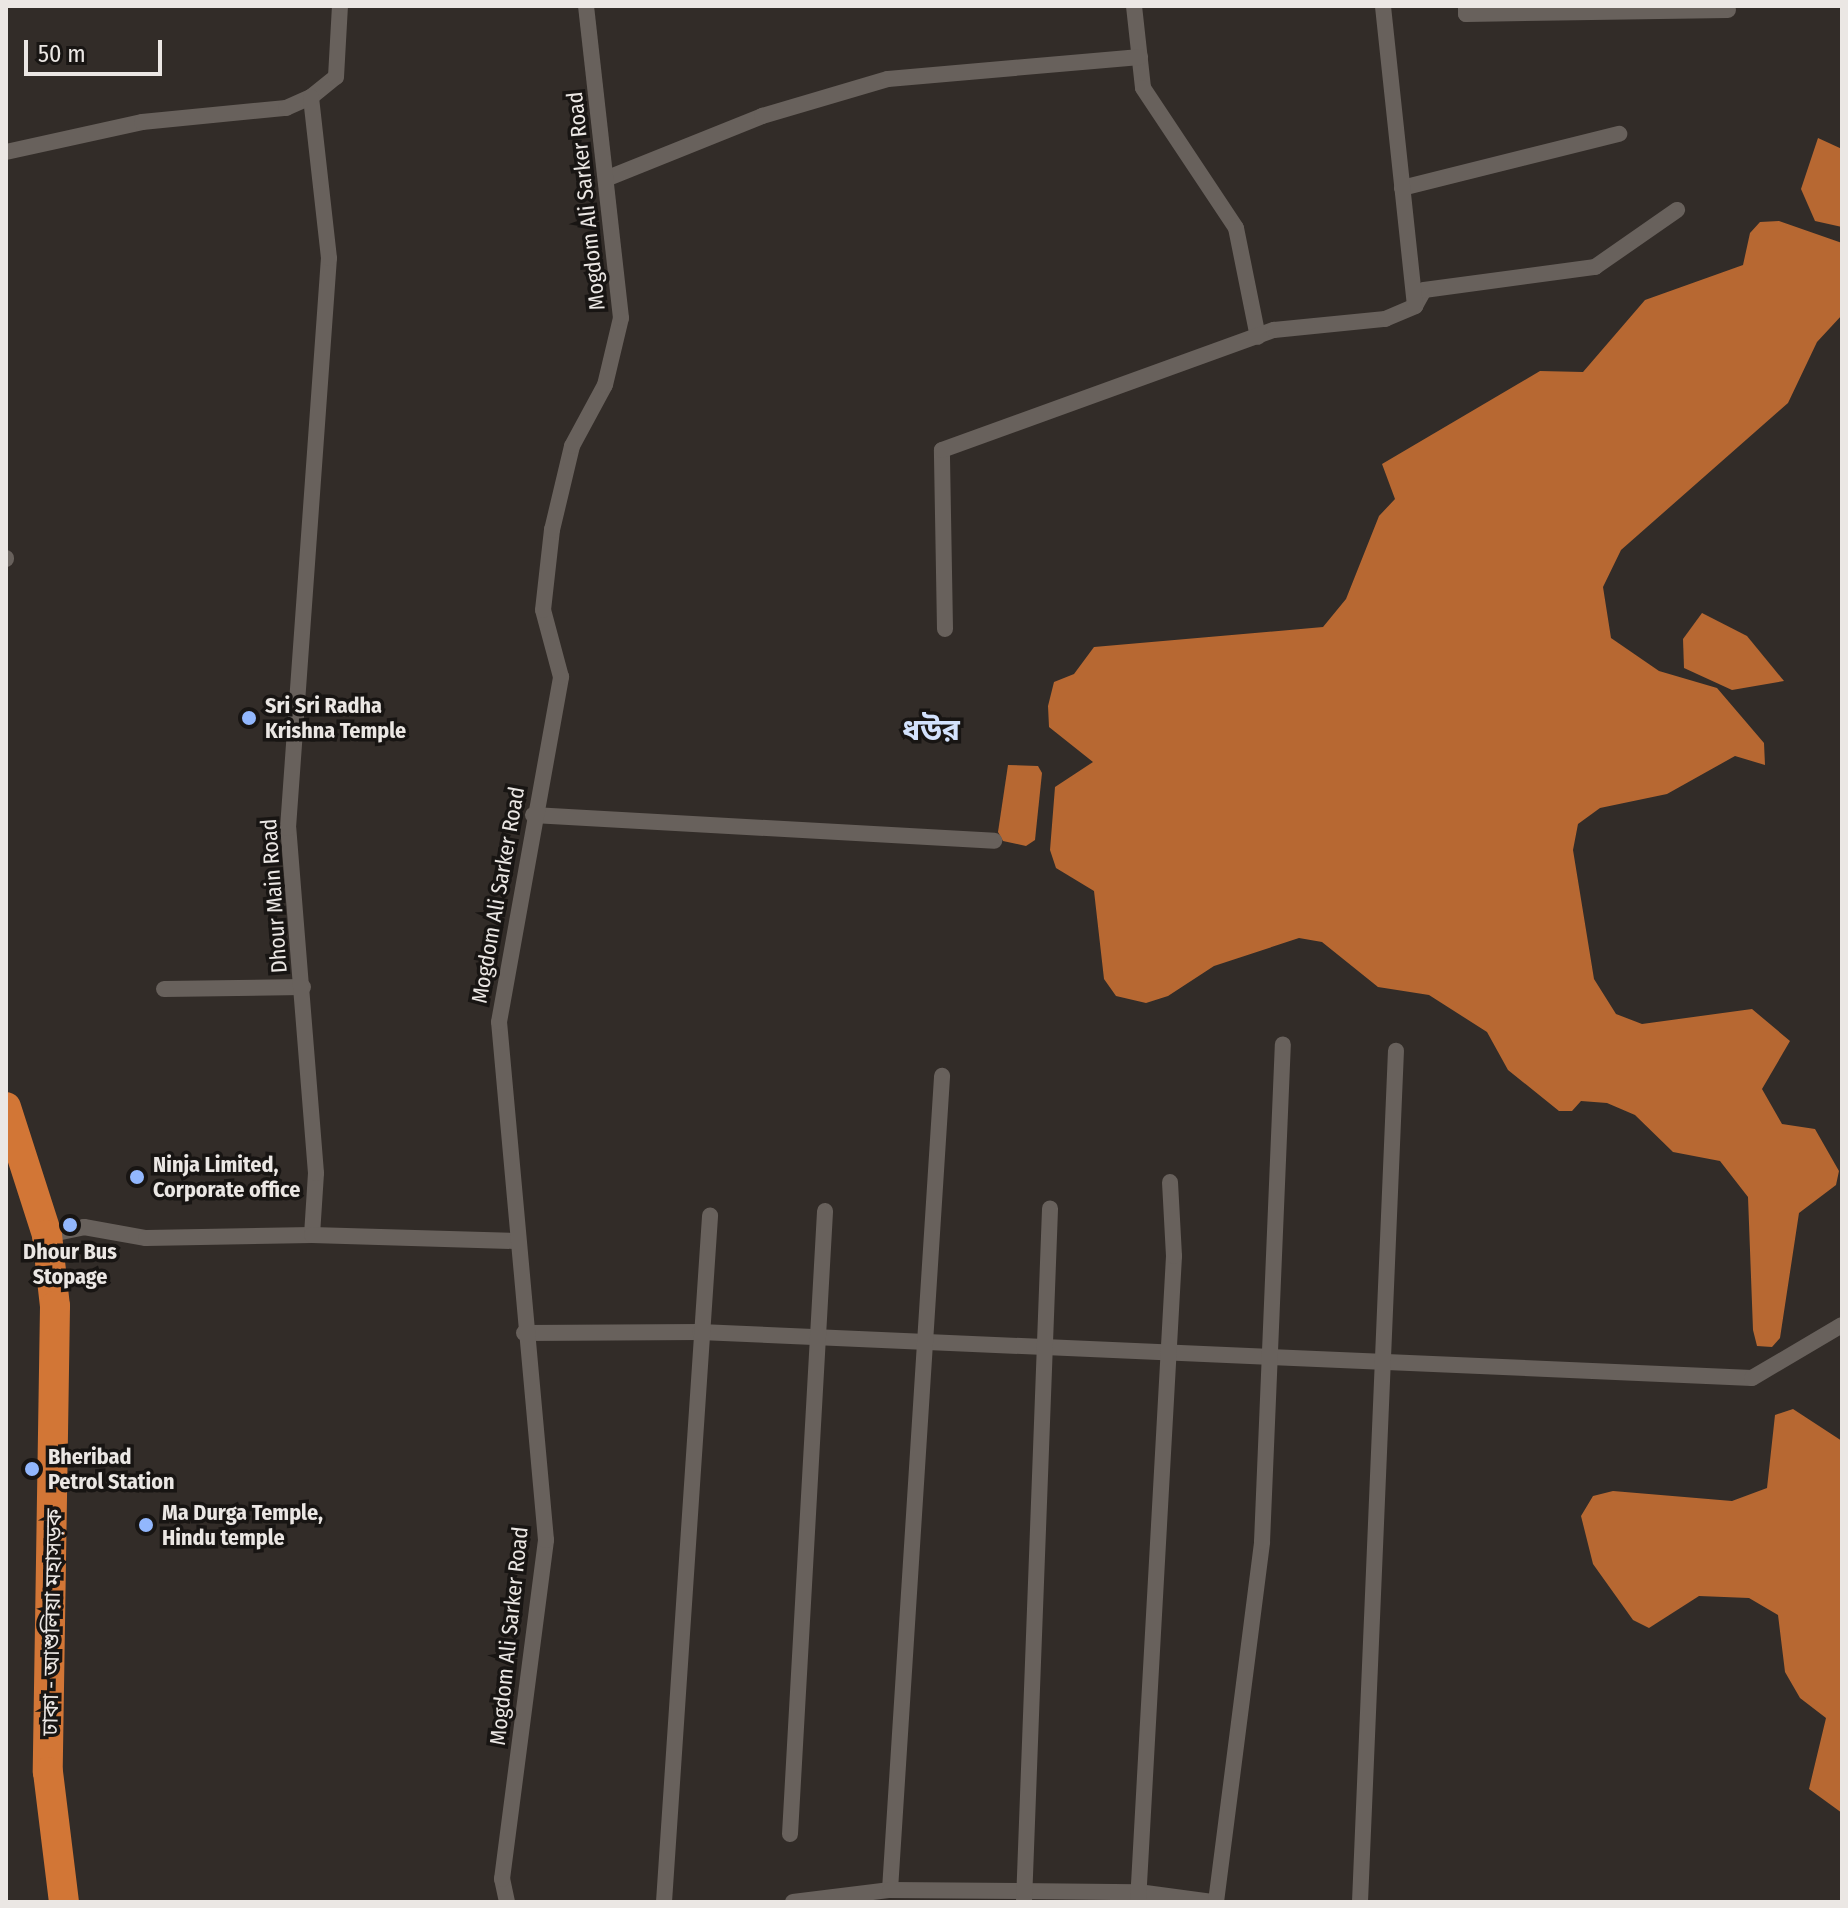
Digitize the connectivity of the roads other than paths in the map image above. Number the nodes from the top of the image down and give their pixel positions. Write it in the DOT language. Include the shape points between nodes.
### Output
graph roads {
  1 [pos="340,6"];
  2 [pos="586,6"];
  3 [pos="1134,6"];
  4 [pos="1383,6"];
  5 [pos="1466,6"];
  6 [pos="1728,10"];
  7 [pos="1140,57"];
  8 [pos="311,97"];
  9 [pos="1619,134"];
  10 [pos="6,152"];
  11 [pos="608,178"];
  12 [pos="1402,188"];
  13 [pos="1677,210"];
  14 [pos="1415,306"];
  15 [pos="1258,337"];
  16 [pos="945,629"];
  17 [pos="533,815"];
  18 [pos="994,841"];
  19 [pos="303,987"];
  20 [pos="164,989"];
  21 [pos="1283,1044"];
  22 [pos="1396,1051"];
  23 [pos="942,1076"];
  24 [pos="6,1107"];
  25 [pos="1170,1182"];
  26 [pos="1050,1208"];
  27 [pos="825,1211"];
  28 [pos="710,1216"];
  29 [pos="47,1235"];
  30 [pos="312,1235"];
  31 [pos="518,1241"];
  32 [pos="1842,1325"];
  33 [pos="700,1332"];
  34 [pos="524,1333"];
  35 [pos="819,1336"];
  36 [pos="926,1342"];
  37 [pos="1040,1345"];
  38 [pos="1167,1351"];
  39 [pos="1266,1358"];
  40 [pos="1382,1365"];
  41 [pos="790,1834"];
  42 [pos="890,1890"];
  43 [pos="1138,1897"];
  44 [pos="1025,1898"];
  45 [pos="64,1902"];
  46 [pos="507,1902"];
  47 [pos="664,1902"];
  48 [pos="793,1902"];
  49 [pos="1214,1902"];
  50 [pos="1360,1902"];
  1 -- 8 [label="street" via="336,77"];
  2 -- 11 [label="street, Mogdom Ali Sarker Road"];
  3 -- 7 [label="street"];
  4 -- 12 [label="street"];
  5 -- 6 [label="street" via="1466,14"];
  7 -- 11 [label="street" via="888,79 762,116"];
  7 -- 15 [label="street" via="1143,88 1236,228"];
  8 -- 10 [label="street" via="286,108 142,122"];
  8 -- 19 [label="street, Dhour Main Road" via="329,258 288,828"];
  9 -- 12 [label="street"];
  11 -- 17 [label="street, Mogdom Ali Sarker Road" via="621,318 605,385 572,446 552,530 543,610 561,677"];
  12 -- 14 [label="street"];
  13 -- 14 [label="street" via="1595,267 1424,290"];
  14 -- 15 [label="street" via="1385,319"];
  15 -- 16 [label="street" via="942,450"];
  17 -- 18 [label="street"];
  17 -- 31 [label="street, Mogdom Ali Sarker Road" via="499,1022"];
  19 -- 20 [label="street"];
  19 -- 30 [label="street, Dhour Main Road" via="316,1173"];
  21 -- 39 [label="street"];
  22 -- 40 [label="street"];
  23 -- 36 [label="street"];
  24 -- 29 [label="highway, ঢাকা - আশুলিয়া মহাসড়ক"];
  25 -- 38 [label="street"];
  26 -- 37 [label="street"];
  27 -- 35 [label="street"];
  28 -- 33 [label="street"];
  29 -- 30 [label="street" via="84,1227 146,1238"];
  29 -- 45 [label="highway, ঢাকা - আশুলিয়া মহাসড়ক" via="57,1392 48,1772"];
  30 -- 31 [label="street"];
  31 -- 34 [label="street, Mogdom Ali Sarker Road"];
  32 -- 40 [label="street" via="1752,1378"];
  33 -- 34 [label="street"];
  33 -- 35 [label="street"];
  33 -- 47 [label="street"];
  34 -- 46 [label="street, Mogdom Ali Sarker Road" via="546,1540 502,1879"];
  35 -- 36 [label="street"];
  35 -- 41 [label="street" via="811,1362"];
  36 -- 37 [label="street"];
  36 -- 42 [label="street"];
  37 -- 38 [label="street"];
  37 -- 44 [label="street"];
  38 -- 39 [label="street"];
  38 -- 43 [label="street"];
  39 -- 40 [label="street"];
  39 -- 49 [label="street" via="1250,1675"];
  40 -- 50 [label="street"];
  42 -- 44 [label="street"];
  42 -- 48 [label="street"];
  43 -- 44 [label="street"];
  43 -- 49 [label="street"];
}
